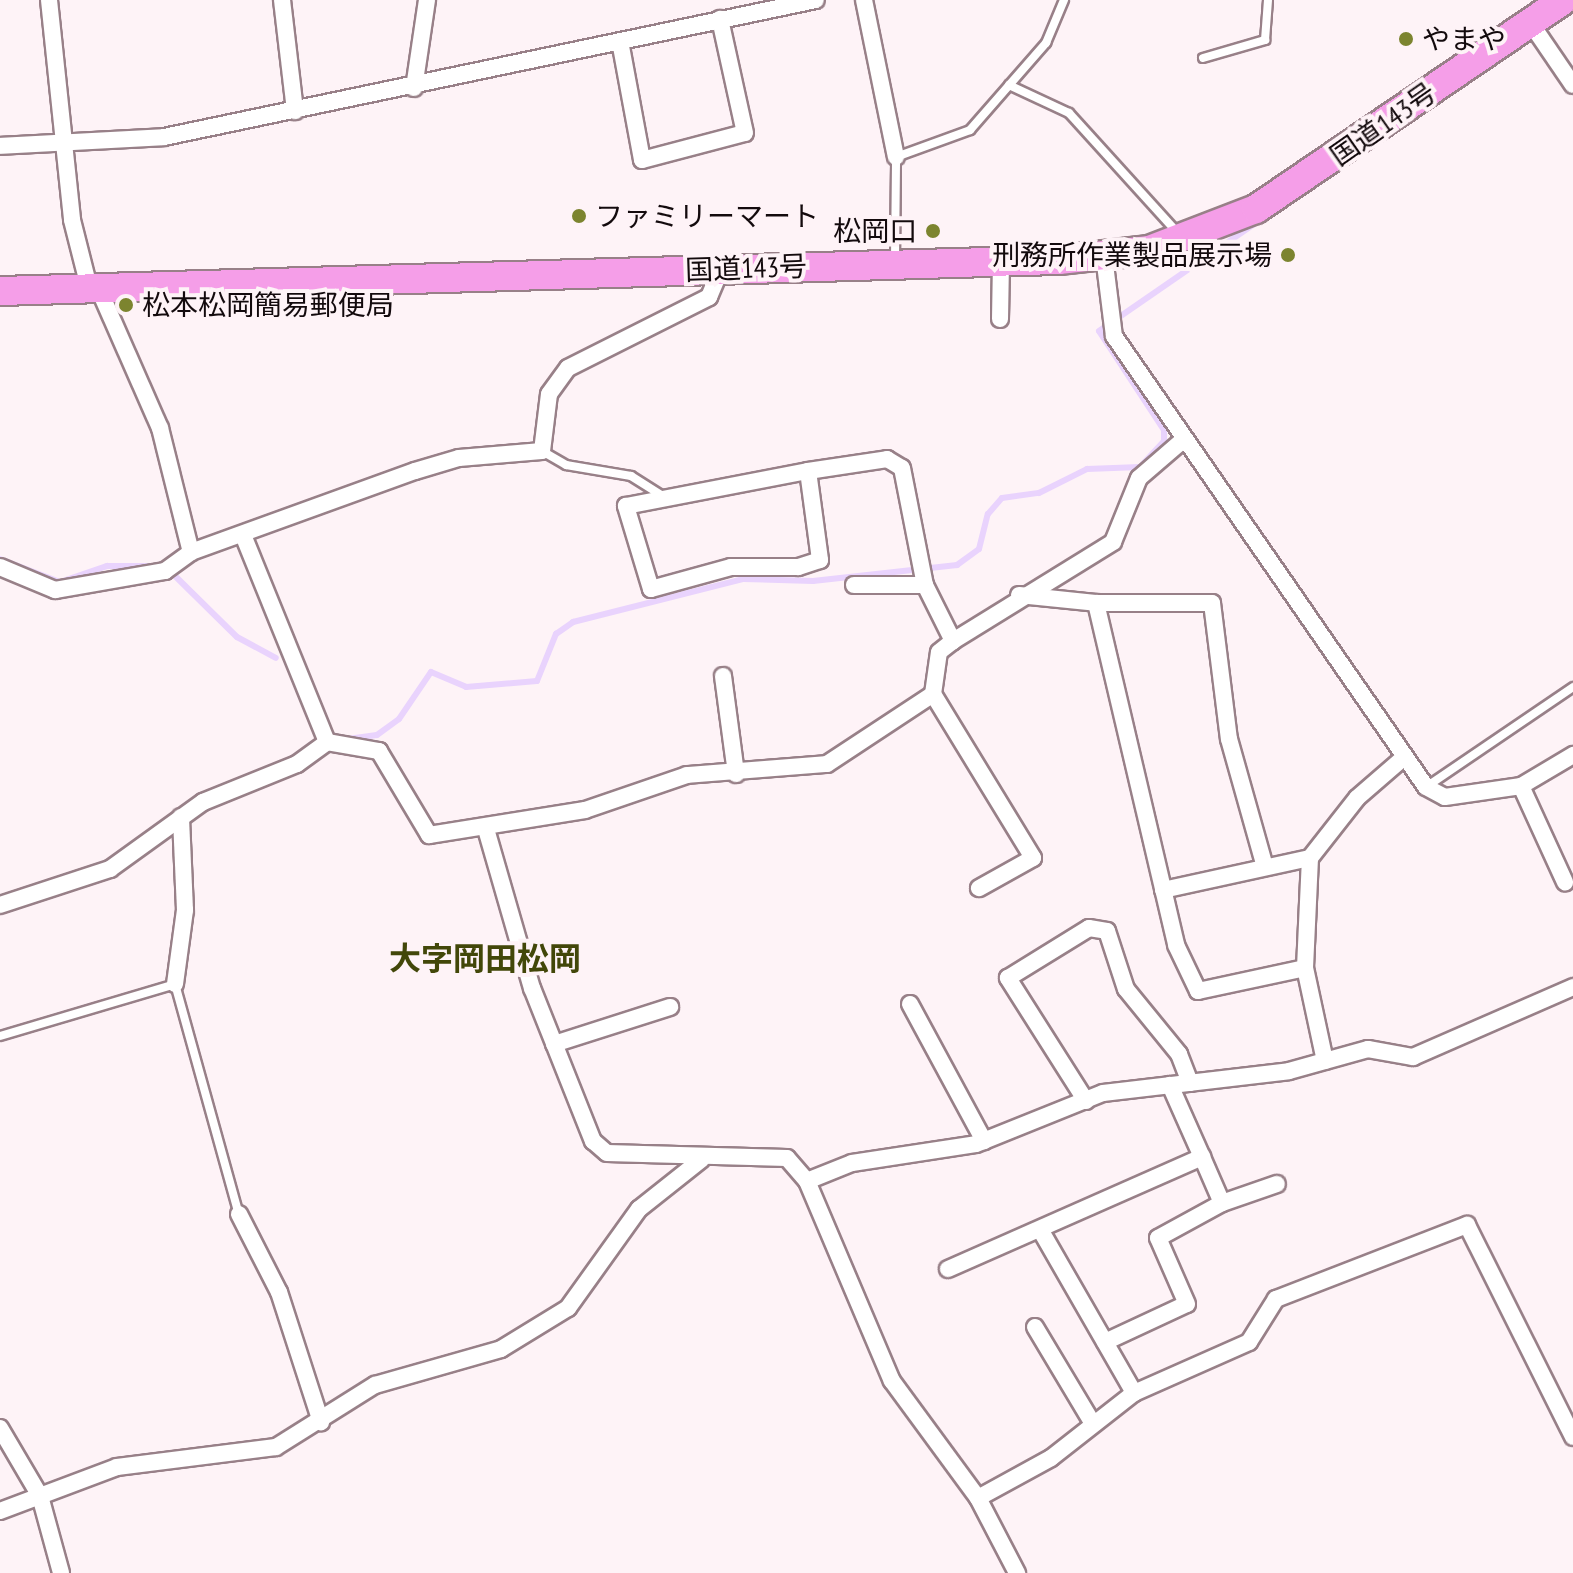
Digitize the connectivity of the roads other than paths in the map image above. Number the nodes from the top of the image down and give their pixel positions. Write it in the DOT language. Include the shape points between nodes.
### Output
graph roads {
  1 [pos="49,0"];
  2 [pos="282,0"];
  3 [pos="427,0"];
  4 [pos="816,0"];
  5 [pos="864,0"];
  6 [pos="1064,0"];
  7 [pos="1268,0"];
  8 [pos="1563,0"];
  9 [pos="720,19"];
  10 [pos="1530,22"];
  11 [pos="620,41"];
  12 [pos="1203,58"];
  13 [pos="1009,85"];
  14 [pos="1573,85"];
  15 [pos="414,88"];
  16 [pos="295,111"];
  17 [pos="64,145"];
  18 [pos="0,146"];
  19 [pos="896,157"];
  20 [pos="1186,241"];
  21 [pos="1104,256"];
  22 [pos="1001,261"];
  23 [pos="895,264"];
  24 [pos="721,269"];
  25 [pos="94,287"];
  26 [pos="0,291"];
  27 [pos="1000,319"];
  28 [pos="1183,440"];
  29 [pos="542,451"];
  30 [pos="808,471"];
  31 [pos="666,498"];
  32 [pos="243,535"];
  33 [pos="191,552"];
  34 [pos="0,567"];
  35 [pos="923,576"];
  36 [pos="854,585"];
  37 [pos="1019,595"];
  38 [pos="1096,603"];
  39 [pos="953,641"];
  40 [pos="723,676"];
  41 [pos="1573,687"];
  42 [pos="933,694"];
  43 [pos="327,742"];
  44 [pos="1573,755"];
  45 [pos="1402,759"];
  46 [pos="736,774"];
  47 [pos="1521,786"];
  48 [pos="1426,787"];
  49 [pos="181,817"];
  50 [pos="486,829"];
  51 [pos="1310,858"];
  52 [pos="1265,867"];
  53 [pos="1565,882"];
  54 [pos="979,888"];
  55 [pos="1163,890"];
  56 [pos="0,905"];
  57 [pos="1305,968"];
  58 [pos="175,984"];
  59 [pos="1573,987"];
  60 [pos="910,1004"];
  61 [pos="670,1007"];
  62 [pos="0,1036"];
  63 [pos="554,1044"];
  64 [pos="1325,1061"];
  65 [pos="1190,1083"];
  66 [pos="1170,1085"];
  67 [pos="1086,1101"];
  68 [pos="984,1141"];
  69 [pos="1202,1157"];
  70 [pos="702,1159"];
  71 [pos="807,1181"];
  72 [pos="1277,1184"];
  73 [pos="1222,1203"];
  74 [pos="239,1214"];
  75 [pos="1041,1231"];
  76 [pos="948,1269"];
  77 [pos="1035,1327"];
  78 [pos="1105,1342"];
  79 [pos="1134,1393"];
  80 [pos="321,1422"];
  81 [pos="1093,1424"];
  82 [pos="0,1428"];
  83 [pos="1573,1437"];
  84 [pos="40,1496"];
  85 [pos="978,1498"];
  86 [pos="0,1511"];
  87 [pos="61,1573"];
  88 [pos="1017,1573"];
  1 -- 17 [label="street"];
  2 -- 16 [label="street"];
  3 -- 15 [label="street"];
  4 -- 9 [label="street"];
  5 -- 19 [label="street"];
  6 -- 13 [label="lane" via="1046,43"];
  7 -- 12 [label="lane" via="1265,40"];
  8 -- 10 [label="highway, 国道143号"];
  9 -- 11 [label="street"];
  9 -- 11 [label="street" via="745,133 642,160"];
  10 -- 14 [label="street"];
  10 -- 20 [label="highway, 国道143号" via="1256,209"];
  11 -- 15 [label="street"];
  13 -- 19 [label="lane" via="970,130"];
  13 -- 20 [label="lane" via="1069,113"];
  15 -- 16 [label="street"];
  16 -- 17 [label="street" via="164,137"];
  17 -- 18 [label="street"];
  17 -- 25 [label="street"];
  19 -- 23 [label="lane"];
  20 -- 21 [label="highway, 国道143号"];
  21 -- 22 [label="highway, 国道143号"];
  21 -- 28 [label="street" via="1114,336"];
  22 -- 23 [label="highway, 国道143号"];
  22 -- 27 [label="street"];
  23 -- 24 [label="highway, 国道143号"];
  24 -- 25 [label="highway, 国道143号"];
  24 -- 29 [label="street" via="709,297 568,368 549,394"];
  25 -- 26 [label="highway, 国道143号"];
  25 -- 33 [label="street" via="145,385"];
  28 -- 37 [label="street" via="1139,478 1113,542"];
  28 -- 45 [label="street"];
  29 -- 31 [label="lane" via="566,465 631,476"];
  29 -- 32 [label="street" via="459,458"];
  30 -- 31 [label="street"];
  30 -- 31 [label="street" via="820,560 798,567 731,567 651,589 626,506"];
  30 -- 35 [label="street" via="887,459 902,468"];
  32 -- 33 [label="street"];
  32 -- 43 [label="street"];
  33 -- 34 [label="street" via="168,569 55,590"];
  35 -- 36 [label="street"];
  35 -- 39 [label="street"];
  37 -- 38 [label="street"];
  37 -- 39 [label="street"];
  38 -- 52 [label="street" via="1212,603 1229,739"];
  38 -- 55 [label="street"];
  39 -- 42 [label="street" via="939,652"];
  40 -- 46 [label="street"];
  41 -- 48 [label="lane"];
  42 -- 46 [label="street" via="851,754"];
  42 -- 54 [label="street" via="1033,858"];
  43 -- 49 [label="street" via="297,764"];
  43 -- 50 [label="street" via="379,751 429,835"];
  44 -- 47 [label="street"];
  45 -- 48 [label="street"];
  45 -- 51 [label="street" via="1357,798"];
  46 -- 50 [label="street" via="687,775 585,810"];
  47 -- 48 [label="street" via="1445,797"];
  47 -- 53 [label="street"];
  49 -- 56 [label="street" via="110,869"];
  49 -- 58 [label="street" via="185,910"];
  50 -- 63 [label="street"];
  51 -- 52 [label="street"];
  51 -- 57 [label="street"];
  52 -- 55 [label="street"];
  55 -- 57 [label="street" via="1176,945 1198,991"];
  57 -- 64 [label="street"];
  58 -- 62 [label="lane"];
  58 -- 74 [label="lane"];
  59 -- 64 [label="street" via="1413,1057 1368,1049"];
  60 -- 68 [label="street"];
  61 -- 63 [label="street"];
  63 -- 70 [label="street" via="593,1141 607,1153"];
  64 -- 65 [label="street"];
  65 -- 66 [label="street"];
  65 -- 67 [label="street" via="1179,1054 1126,989 1107,931 1089,928 1008,978"];
  66 -- 67 [label="street"];
  66 -- 69 [label="street"];
  67 -- 68 [label="street"];
  68 -- 71 [label="street" via="852,1163"];
  69 -- 73 [label="street"];
  69 -- 75 [label="street"];
  70 -- 71 [label="street" via="761,1152 787,1158"];
  70 -- 80 [label="street" via="639,1209 568,1308 501,1349 375,1385"];
  71 -- 85 [label="street" via="892,1381"];
  72 -- 73 [label="street"];
  73 -- 78 [label="street" via="1158,1238 1187,1304"];
  74 -- 80 [label="street" via="279,1292"];
  75 -- 76 [label="street"];
  75 -- 78 [label="street"];
  77 -- 81 [label="street"];
  78 -- 79 [label="street"];
  79 -- 81 [label="street"];
  79 -- 83 [label="street" via="1249,1342 1276,1299 1467,1225"];
  80 -- 84 [label="street" via="276,1447 163,1457"];
  81 -- 85 [label="street" via="1051,1458"];
  82 -- 84 [label="street"];
  84 -- 86 [label="street"];
  84 -- 87 [label="street"];
  85 -- 88 [label="street"];
}
